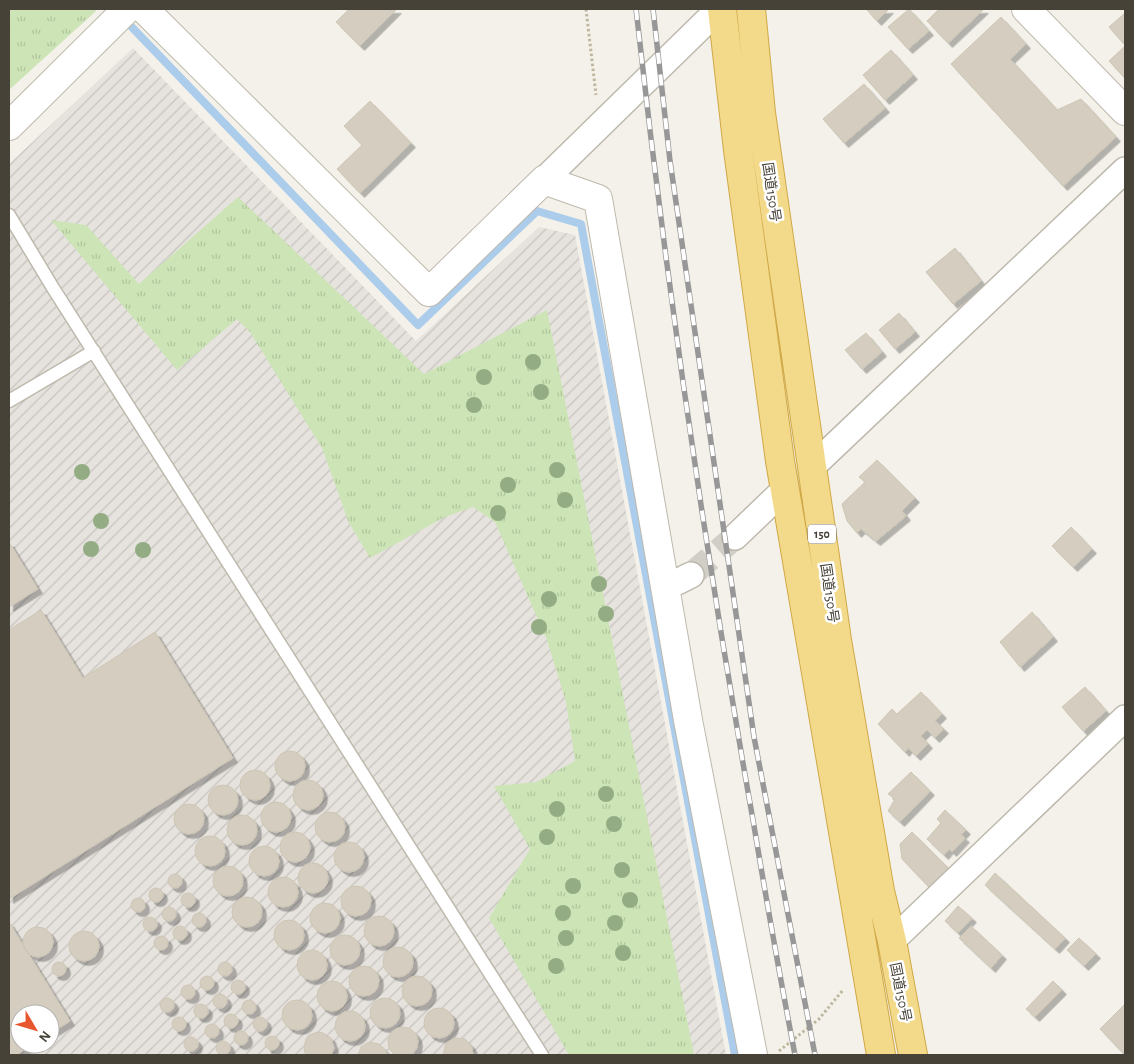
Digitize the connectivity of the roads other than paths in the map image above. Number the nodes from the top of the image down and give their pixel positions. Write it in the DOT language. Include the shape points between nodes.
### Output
graph roads {
  1 [pos="127,9"];
  2 [pos="144,9"];
  3 [pos="720,9"];
  4 [pos="751,9"];
  5 [pos="1026,9"];
  6 [pos="1125,111"];
  7 [pos="9,126"];
  8 [pos="1125,170"];
  9 [pos="544,180"];
  10 [pos="9,215"];
  11 [pos="94,351"];
  12 [pos="9,402"];
  13 [pos="812,466"];
  14 [pos="785,489"];
  15 [pos="734,537"];
  16 [pos="692,575"];
  17 [pos="665,588"];
  18 [pos="1125,718"];
  19 [pos="892,941"];
  20 [pos="765,1054"];
  21 [pos="542,1055"];
  22 [pos="881,1055"];
  23 [pos="913,1055"];
  1 -- 7 [label="street"];
  2 -- 9 [label="street" via="429,292"];
  3 -- 9 [label="street"];
  3 -- 14 [label="highway, 国道150号 / 150"];
  4 -- 13 [label="highway, 国道150号 / 150" via="761,113"];
  5 -- 6 [label="street"];
  8 -- 13 [label="street"];
  9 -- 17 [label="street" via="598,199"];
  10 -- 11 [label="lane"];
  11 -- 12 [label="lane"];
  11 -- 21 [label="lane"];
  13 -- 19 [label="highway, 国道150号 / 150" via="836,640 880,891"];
  14 -- 15 [label="street"];
  14 -- 22 [label="highway, 国道150号 / 150"];
  16 -- 17 [label="street"];
  17 -- 20 [label="street" via="688,720"];
  18 -- 19 [label="street"];
  19 -- 23 [label="highway, 国道150号 / 150"];
}
